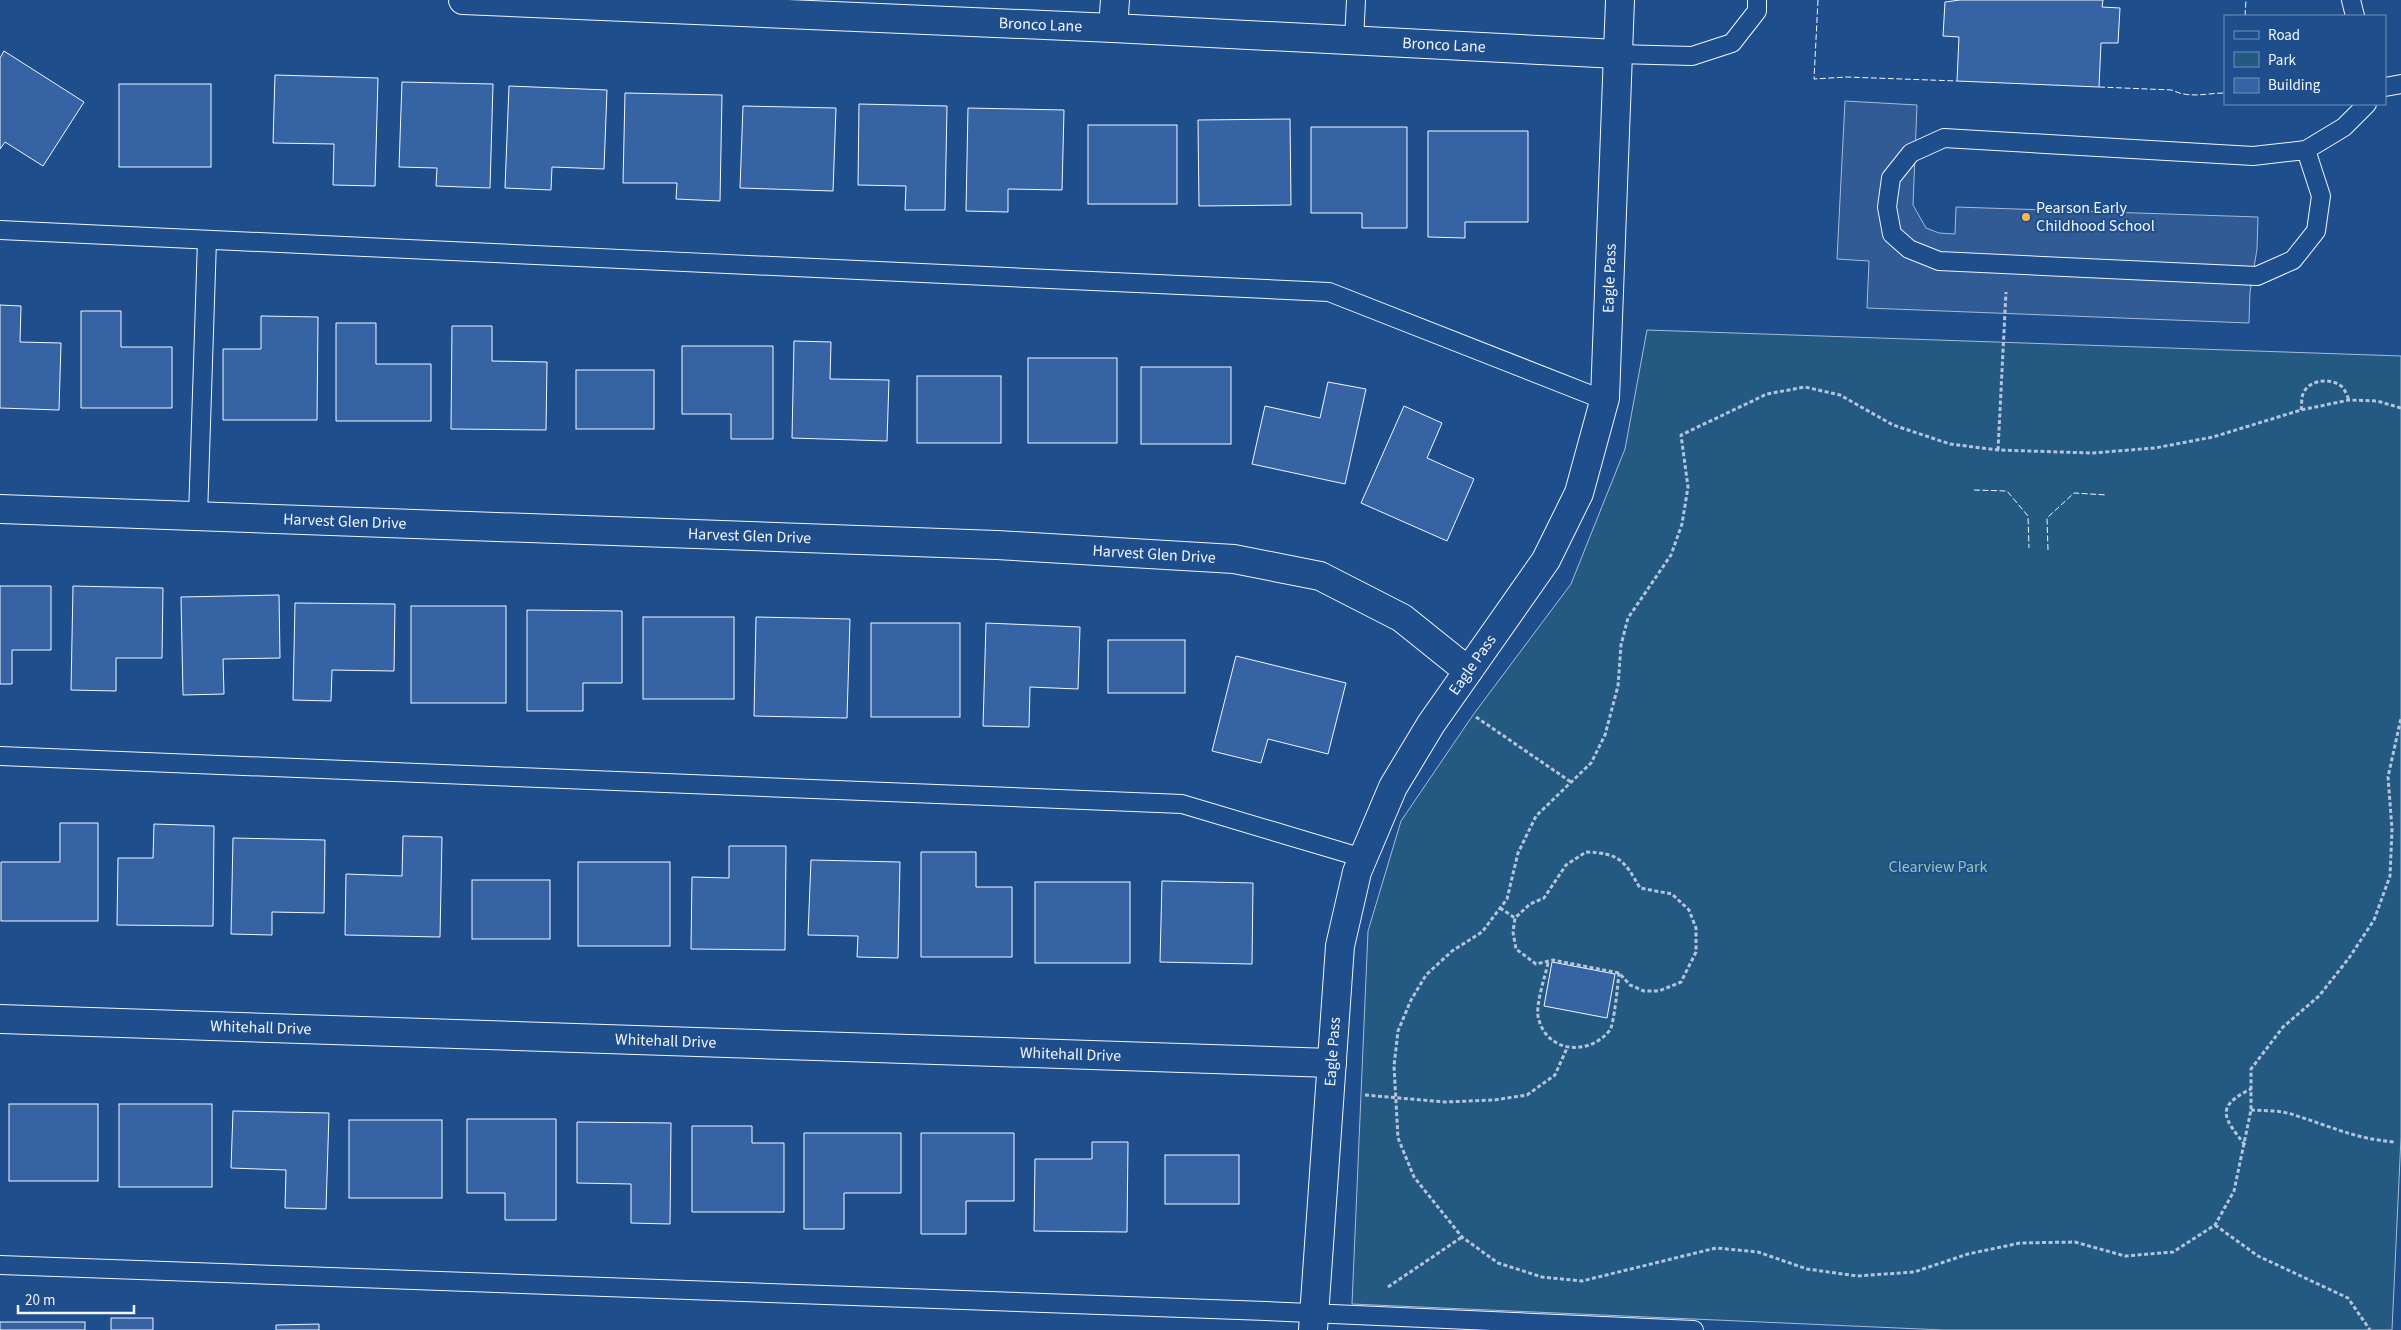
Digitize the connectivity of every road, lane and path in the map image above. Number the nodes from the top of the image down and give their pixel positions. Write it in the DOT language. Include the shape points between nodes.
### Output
graph roads {
  1 [pos="1115,0"];
  2 [pos="1356,0"];
  3 [pos="1620,0"];
  4 [pos="1757,0"];
  5 [pos="2351,0"];
  6 [pos="477,1"];
  7 [pos="2355,15"];
  8 [pos="1113,28"];
  9 [pos="1354,40"];
  10 [pos="1617,54"];
  11 [pos="2367,105"];
  12 [pos="2306,150"];
  13 [pos="0,230"];
  14 [pos="207,240"];
  15 [pos="2005,316"];
  16 [pos="1604,400"];
  17 [pos="2349,400"];
  18 [pos="2401,408"];
  19 [pos="2301,410"];
  20 [pos="1998,450"];
  21 [pos="0,509"];
  22 [pos="198,516"];
  23 [pos="1468,671"];
  24 [pos="1473,715"];
  25 [pos="2401,718"];
  26 [pos="0,756"];
  27 [pos="1570,782"];
  28 [pos="1363,858"];
  29 [pos="1500,908"];
  30 [pos="1515,918"];
  31 [pos="1548,963"];
  32 [pos="1619,973"];
  33 [pos="0,1019"];
  34 [pos="1567,1048"];
  35 [pos="1332,1063"];
  36 [pos="2252,1089"];
  37 [pos="1356,1094"];
  38 [pos="1394,1096"];
  39 [pos="2252,1110"];
  40 [pos="2395,1142"];
  41 [pos="2245,1145"];
  42 [pos="2215,1225"];
  43 [pos="1462,1237"];
  44 [pos="0,1265"];
  45 [pos="1384,1288"];
  46 [pos="1314,1322"];
  47 [pos="1694,1330"];
  48 [pos="2370,1330"];
  1 -- 8 [label="street"];
  2 -- 9 [label="lane"];
  3 -- 10 [label="street, Eagle Pass"];
  4 -- 10 [label="lane" via="1757,11 1732,43 1692,56"];
  5 -- 7 [label="lane"];
  6 -- 8 [label="street, Bronco Lane"];
  8 -- 9 [label="street, Bronco Lane"];
  9 -- 10 [label="street, Bronco Lane"];
  10 -- 16 [label="street, Eagle Pass"];
  11 -- 12 [label="lane" via="2344,127"];
  12 -- 12 [label="lane" via="2252,156 1944,138 1911,153 1891,178 1887,207 1892,234 1909,249 1938,261 2257,276 2292,260 2316,231 2321,196"];
  13 -- 14 [label="lane"];
  14 -- 16 [label="lane" via="1330,292"];
  14 -- 22 [label="lane"];
  15 -- 20 [label="path"];
  16 -- 23 [label="street, Eagle Pass" via="1579,493 1546,560"];
  17 -- 18 [label="path"];
  17 -- 19 [label="path"];
  17 -- 19 [label="path" via="2342,387 2332,381 2321,381 2311,384 2303,393"];
  19 -- 20 [label="path" via="2212,437 2155,448 2092,453"];
  20 -- 27 [label="path" via="1950,444 1893,425 1840,395 1805,387 1767,394 1681,436 1688,487 1682,524 1671,556 1628,618 1621,645 1618,686 1605,734 1591,763"];
  21 -- 22 [label="street, Harvest Glen Drive"];
  22 -- 23 [label="street, Harvest Glen Drive" via="997,545 1234,559 1320,576 1402,618"];
  23 -- 28 [label="street, Eagle Pass" via="1393,787"];
  24 -- 27 [label="path"];
  25 -- 36 [label="path" via="2388,777 2392,830 2390,876 2374,920 2319,996 2283,1027 2257,1062 2252,1070"];
  26 -- 28 [label="lane" via="1182,804"];
  27 -- 29 [label="path" via="1536,816 1518,853 1507,899"];
  28 -- 35 [label="street, Eagle Pass" via="1340,946"];
  29 -- 30 [label="path"];
  29 -- 38 [label="path" via="1482,932 1452,951 1426,974 1411,1000 1398,1031"];
  30 -- 31 [label="path" via="1516,950 1536,964"];
  30 -- 32 [label="path" via="1530,904 1544,898 1566,865 1586,852 1605,853 1626,864 1640,888 1672,894 1689,910 1696,928 1696,952 1681,982 1659,990 1644,990 1630,985"];
  31 -- 32 [label="path" via="1553,960"];
  31 -- 34 [label="path" via="1538,1016 1544,1031 1554,1042"];
  32 -- 34 [label="path" via="1611,1029 1584,1048"];
  33 -- 35 [label="street, Whitehall Drive"];
  34 -- 38 [label="path" via="1555,1075 1527,1094 1494,1100 1445,1102"];
  35 -- 46 [label="street, Eagle Pass"];
  36 -- 39 [label="path"];
  36 -- 41 [label="path" via="2232,1098 2227,1110 2227,1122"];
  37 -- 38 [label="path"];
  38 -- 43 [label="path" via="1398,1138 1414,1177"];
  39 -- 40 [label="path" via="2292,1114 2369,1140"];
  39 -- 41 [label="path"];
  41 -- 42 [label="path" via="2234,1191"];
  42 -- 43 [label="path" via="2173,1252 2125,1256 2075,1242 2020,1243 1968,1254 1914,1272 1858,1276 1807,1269 1758,1252 1716,1248 1582,1281 1542,1277 1498,1263"];
  42 -- 48 [label="path" via="2258,1256 2348,1298"];
  43 -- 45 [label="path"];
  44 -- 46 [label="lane"];
  46 -- 47 [label="lane"];
}
